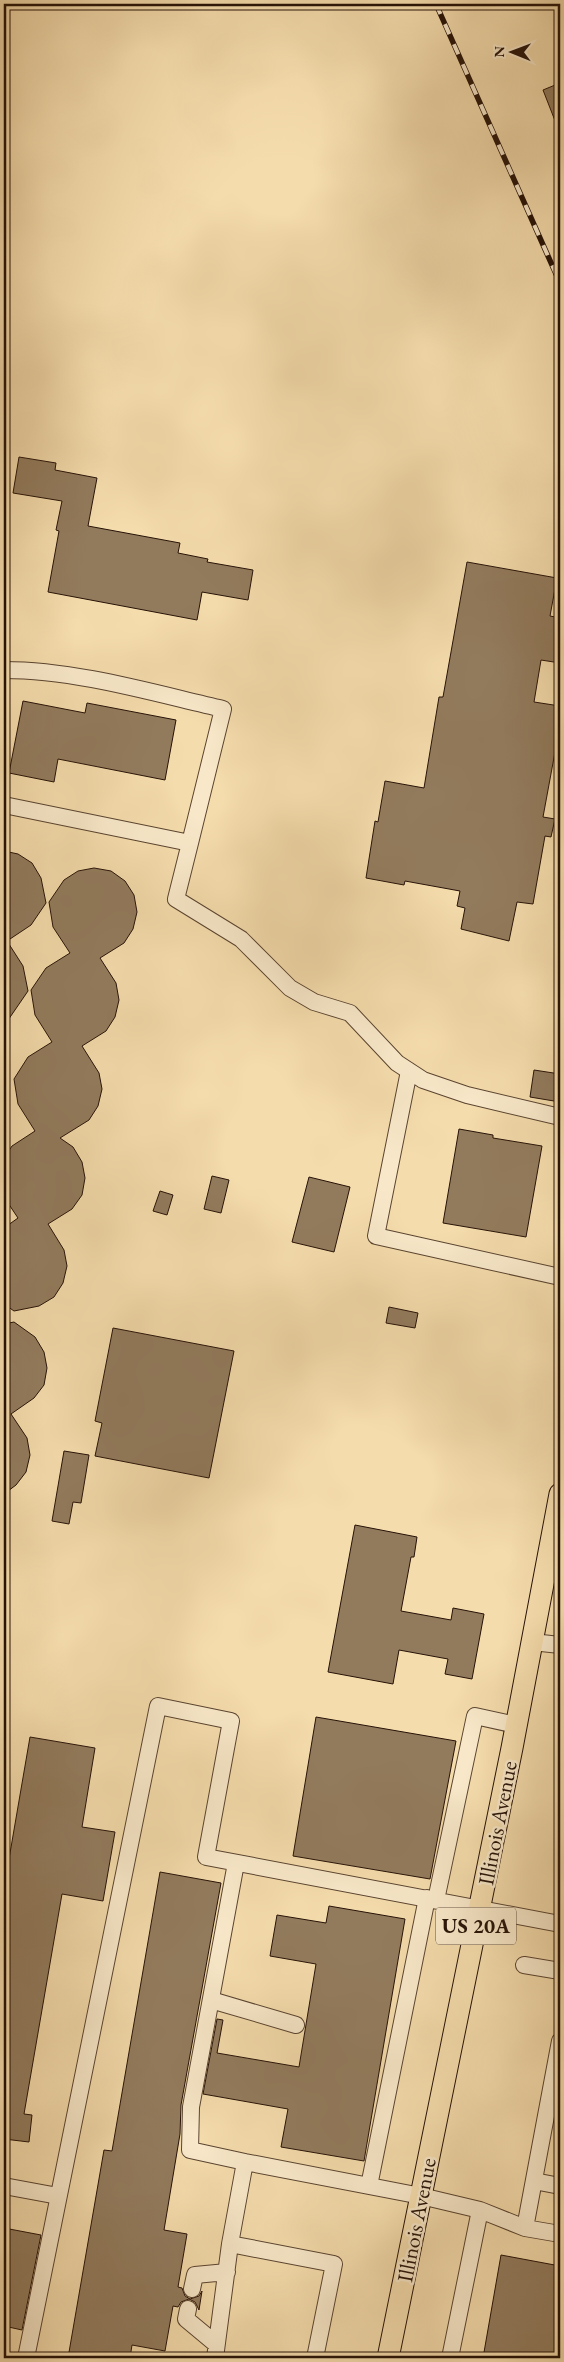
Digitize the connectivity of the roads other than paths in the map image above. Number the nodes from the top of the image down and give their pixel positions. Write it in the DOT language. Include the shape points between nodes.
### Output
graph roads {
  1 [pos="4,670"];
  2 [pos="4,805"];
  3 [pos="190,843"];
  4 [pos="409,1071"];
  5 [pos="560,1118"];
  6 [pos="560,1277"];
  7 [pos="560,1494"];
  8 [pos="532,1642"];
  9 [pos="560,1645"];
  10 [pos="516,1725"];
  11 [pos="236,1863"];
  12 [pos="431,1899"];
  13 [pos="480,1908"];
  14 [pos="560,1924"];
  15 [pos="524,1965"];
  16 [pos="560,1971"];
  17 [pos="212,2000"];
  18 [pos="296,2025"];
  19 [pos="560,2041"];
  20 [pos="245,2162"];
  21 [pos="534,2181"];
  22 [pos="4,2186"];
  23 [pos="369,2186"];
  24 [pos="560,2186"];
  25 [pos="58,2196"];
  26 [pos="421,2196"];
  27 [pos="480,2210"];
  28 [pos="525,2228"];
  29 [pos="560,2234"];
  30 [pos="230,2244"];
  31 [pos="226,2272"];
  32 [pos="192,2290"];
  33 [pos="188,2309"];
  34 [pos="216,2351"];
  35 [pos="26,2358"];
  36 [pos="315,2358"];
  37 [pos="388,2358"];
  38 [pos="450,2358"];
  1 -- 3 [label="lane" via="32,670 223,709"];
  2 -- 3 [label="lane"];
  3 -- 4 [label="lane" via="176,899 241,939 290,988 314,1002 350,1013"];
  4 -- 5 [label="lane" via="436,1085"];
  4 -- 6 [label="lane" via="376,1236"];
  7 -- 8 [label="main road, Illinois Avenue / US 20A"];
  8 -- 9 [label="lane"];
  8 -- 10 [label="main road, Illinois Avenue / US 20A"];
  10 -- 12 [label="lane" via="475,1716"];
  10 -- 13 [label="main road, Illinois Avenue / US 20A"];
  11 -- 12 [label="lane"];
  11 -- 17 [label="lane"];
  11 -- 25 [label="lane" via="206,1857 231,1721 158,1706"];
  12 -- 13 [label="lane"];
  12 -- 23 [label="lane"];
  13 -- 14 [label="lane"];
  13 -- 26 [label="main road, Illinois Avenue / US 20A"];
  15 -- 16 [label="lane"];
  17 -- 18 [label="lane"];
  17 -- 20 [label="lane" via="191,2107 190,2150"];
  19 -- 21 [label="lane"];
  20 -- 23 [label="lane"];
  20 -- 30 [label="lane"];
  21 -- 24 [label="lane"];
  21 -- 28 [label="lane"];
  22 -- 25 [label="lane"];
  23 -- 26 [label="lane"];
  25 -- 35 [label="lane"];
  26 -- 27 [label="lane"];
  26 -- 37 [label="main road, Illinois Avenue / US 20A"];
  27 -- 28 [label="lane"];
  27 -- 38 [label="lane"];
  28 -- 29 [label="lane"];
  30 -- 31 [label="lane"];
  30 -- 36 [label="lane" via="334,2264"];
  31 -- 32 [label="lane" via="194,2275"];
  31 -- 34 [label="lane"];
  33 -- 34 [label="lane" via="186,2318"];
}
